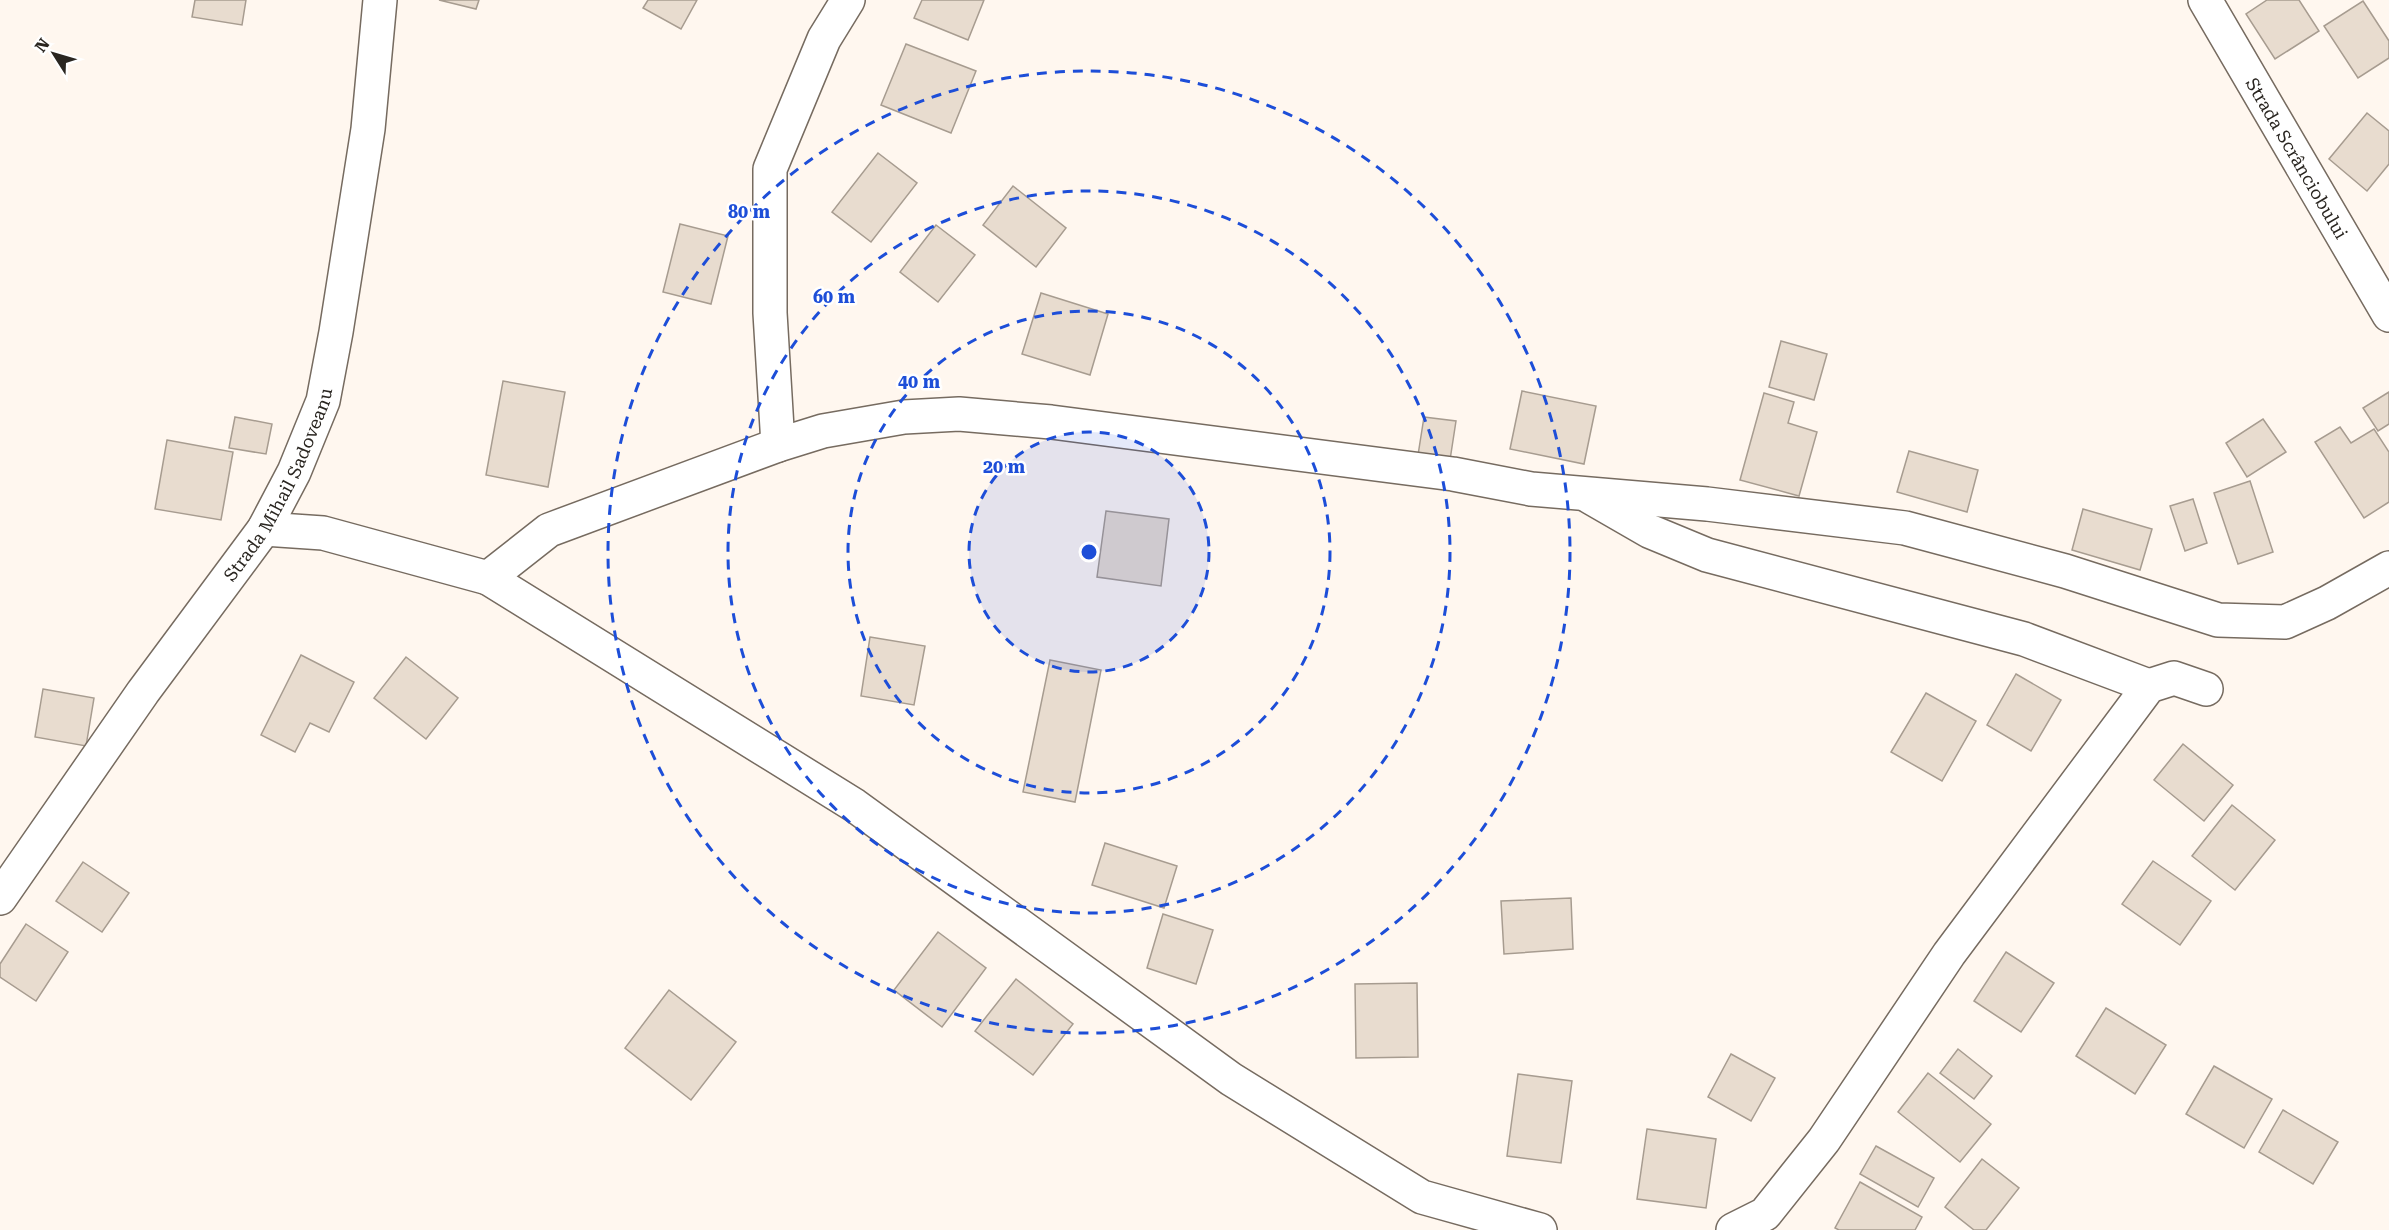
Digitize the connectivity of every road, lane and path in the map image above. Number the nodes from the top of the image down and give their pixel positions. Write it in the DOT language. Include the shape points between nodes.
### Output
graph roads {
  1 [pos="380,0"];
  2 [pos="848,0"];
  3 [pos="2205,0"];
  4 [pos="2389,315"];
  5 [pos="778,445"];
  6 [pos="1583,494"];
  7 [pos="264,529"];
  8 [pos="2389,568"];
  9 [pos="488,578"];
  10 [pos="2149,686"];
  11 [pos="2206,689"];
  12 [pos="0,898"];
  13 [pos="1736,1229"];
  14 [pos="1540,1230"];
  1 -- 7 [label="street, Strada Mihail Sadoveanu" via="368,129 323,401 294,472"];
  2 -- 5 [label="street" via="824,39 770,169 770,313"];
  3 -- 4 [label="street, Strada Scrânciobului"];
  5 -- 6 [label="street" via="824,431 892,419 959,414 1051,422"];
  5 -- 9 [label="street" via="549,530"];
  6 -- 8 [label="street" via="1707,504 1905,528 2065,571 2218,620 2285,622"];
  6 -- 10 [label="street" via="1648,531 1707,555 2025,639"];
  7 -- 9 [label="street" via="323,533"];
  7 -- 12 [label="street, Strada Mihail Sadoveanu" via="143,692"];
  9 -- 14 [label="street" via="854,805 1231,1079 1422,1197"];
  10 -- 11 [label="street" via="2174,678"];
  10 -- 13 [label="street" via="1949,954 1824,1140 1765,1214"];
}
